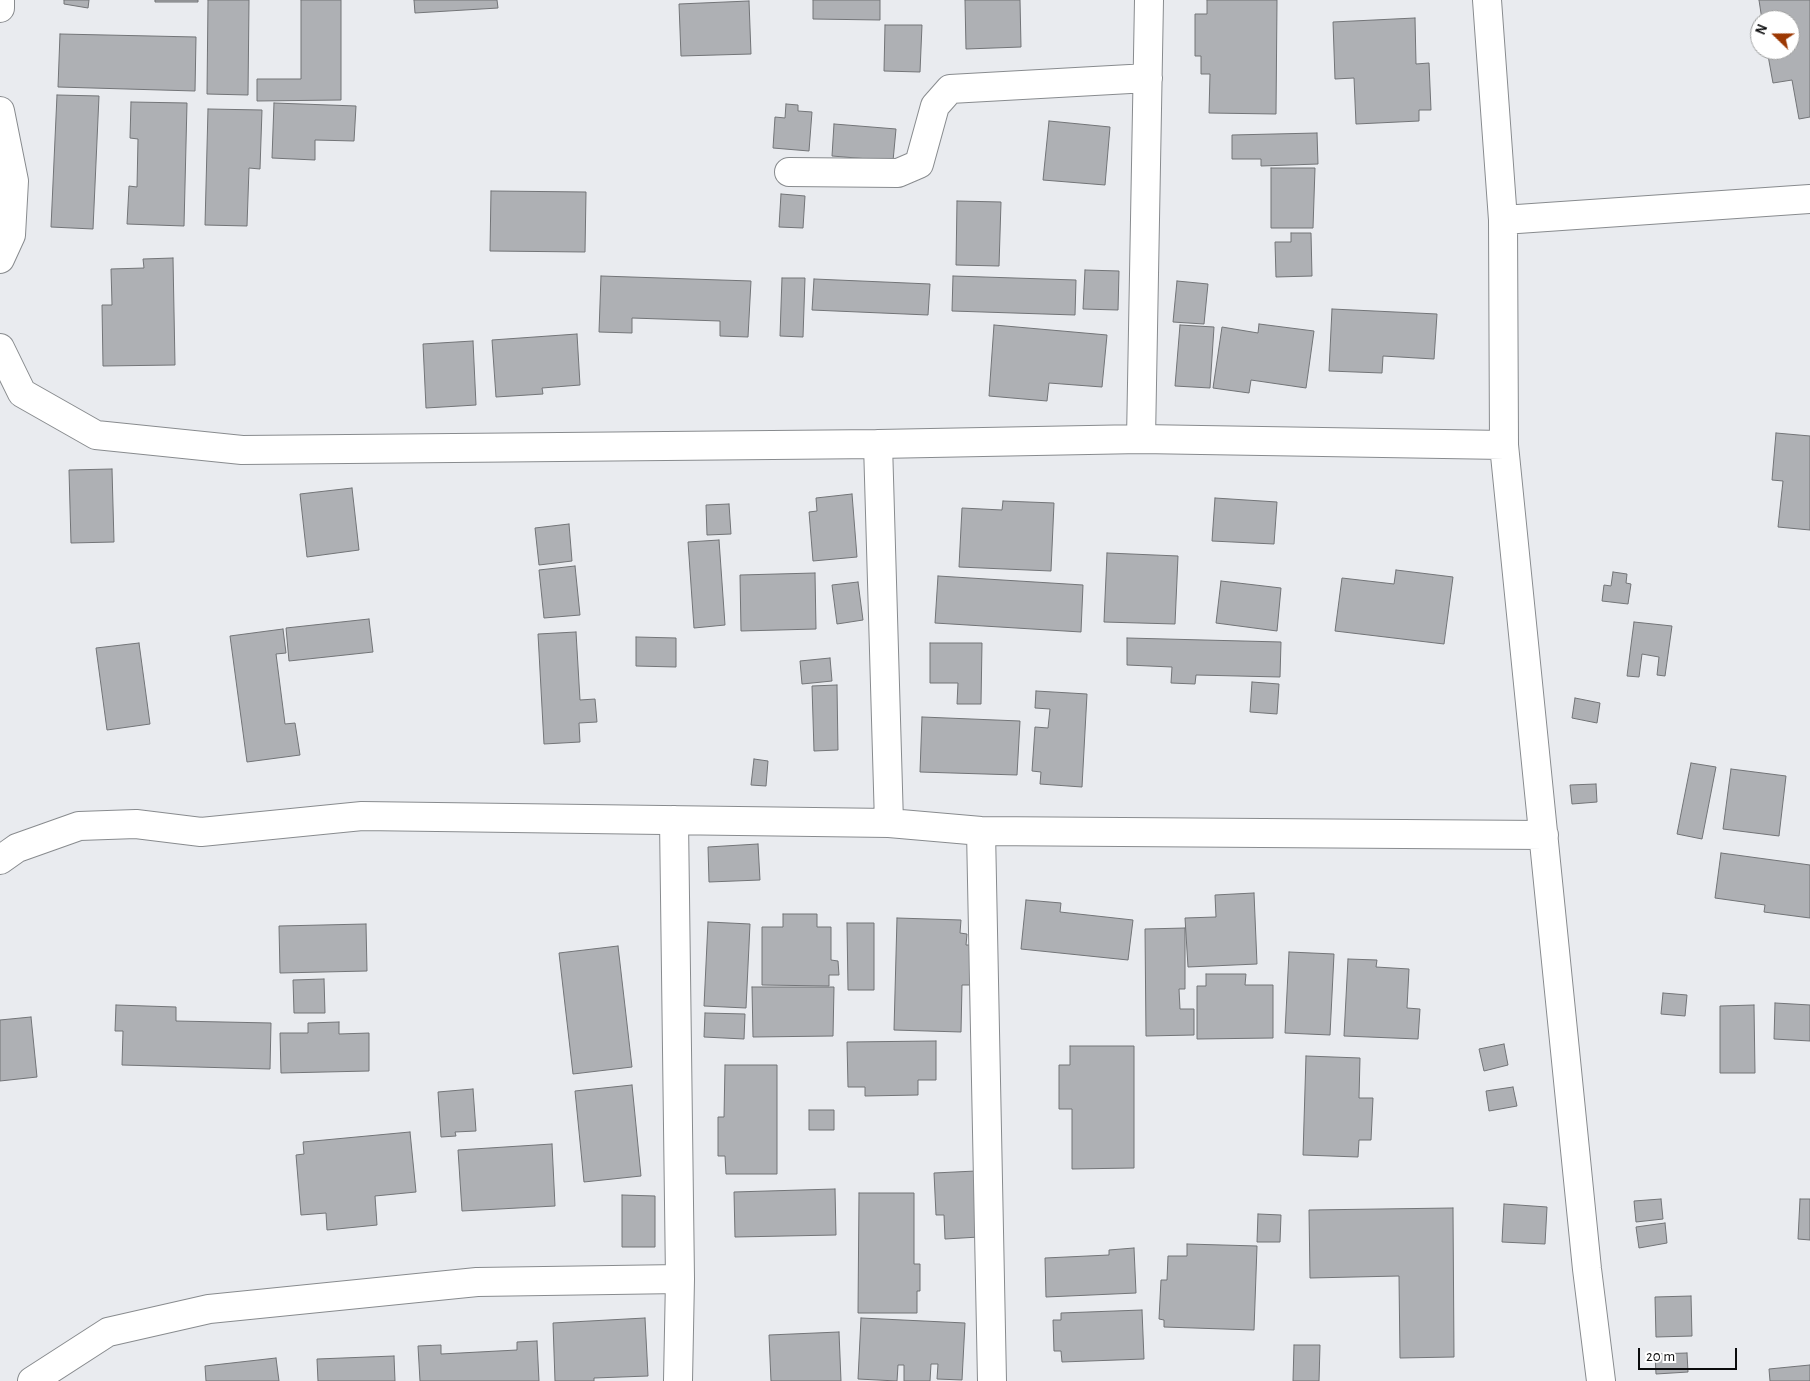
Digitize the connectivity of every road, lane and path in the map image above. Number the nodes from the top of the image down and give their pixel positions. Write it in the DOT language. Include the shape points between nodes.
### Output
graph roads {
  1 [pos="0,0"];
  2 [pos="1149,0"];
  3 [pos="1487,0"];
  4 [pos="0,8"];
  5 [pos="1148,78"];
  6 [pos="0,111"];
  7 [pos="788,172"];
  8 [pos="1810,199"];
  9 [pos="1503,220"];
  10 [pos="0,259"];
  11 [pos="0,348"];
  12 [pos="1141,439"];
  13 [pos="878,444"];
  14 [pos="1504,445"];
  15 [pos="674,820"];
  16 [pos="889,823"];
  17 [pos="981,831"];
  18 [pos="1544,835"];
  19 [pos="0,860"];
  20 [pos="680,1279"];
  21 [pos="32,1381"];
  22 [pos="678,1381"];
  23 [pos="992,1381"];
  24 [pos="1601,1381"];
  1 -- 4 [label="street"];
  2 -- 5 [label="street"];
  3 -- 9 [label="street"];
  5 -- 7 [label="street" via="950,89 936,106 919,164 898,173"];
  5 -- 12 [label="street"];
  6 -- 10 [label="street" via="14,181 11,235"];
  8 -- 9 [label="street"];
  9 -- 14 [label="street"];
  11 -- 13 [label="street" via="22,393 96,435 242,450"];
  12 -- 13 [label="street"];
  12 -- 14 [label="street"];
  13 -- 16 [label="street"];
  14 -- 18 [label="street"];
  15 -- 16 [label="street"];
  15 -- 19 [label="street" via="362,816 201,832 136,824 79,826 17,848"];
  15 -- 20 [label="street"];
  16 -- 17 [label="street"];
  17 -- 18 [label="street"];
  17 -- 23 [label="street"];
  18 -- 24 [label="street"];
  20 -- 21 [label="street" via="477,1282 209,1309 108,1332"];
  20 -- 22 [label="street"];
}
